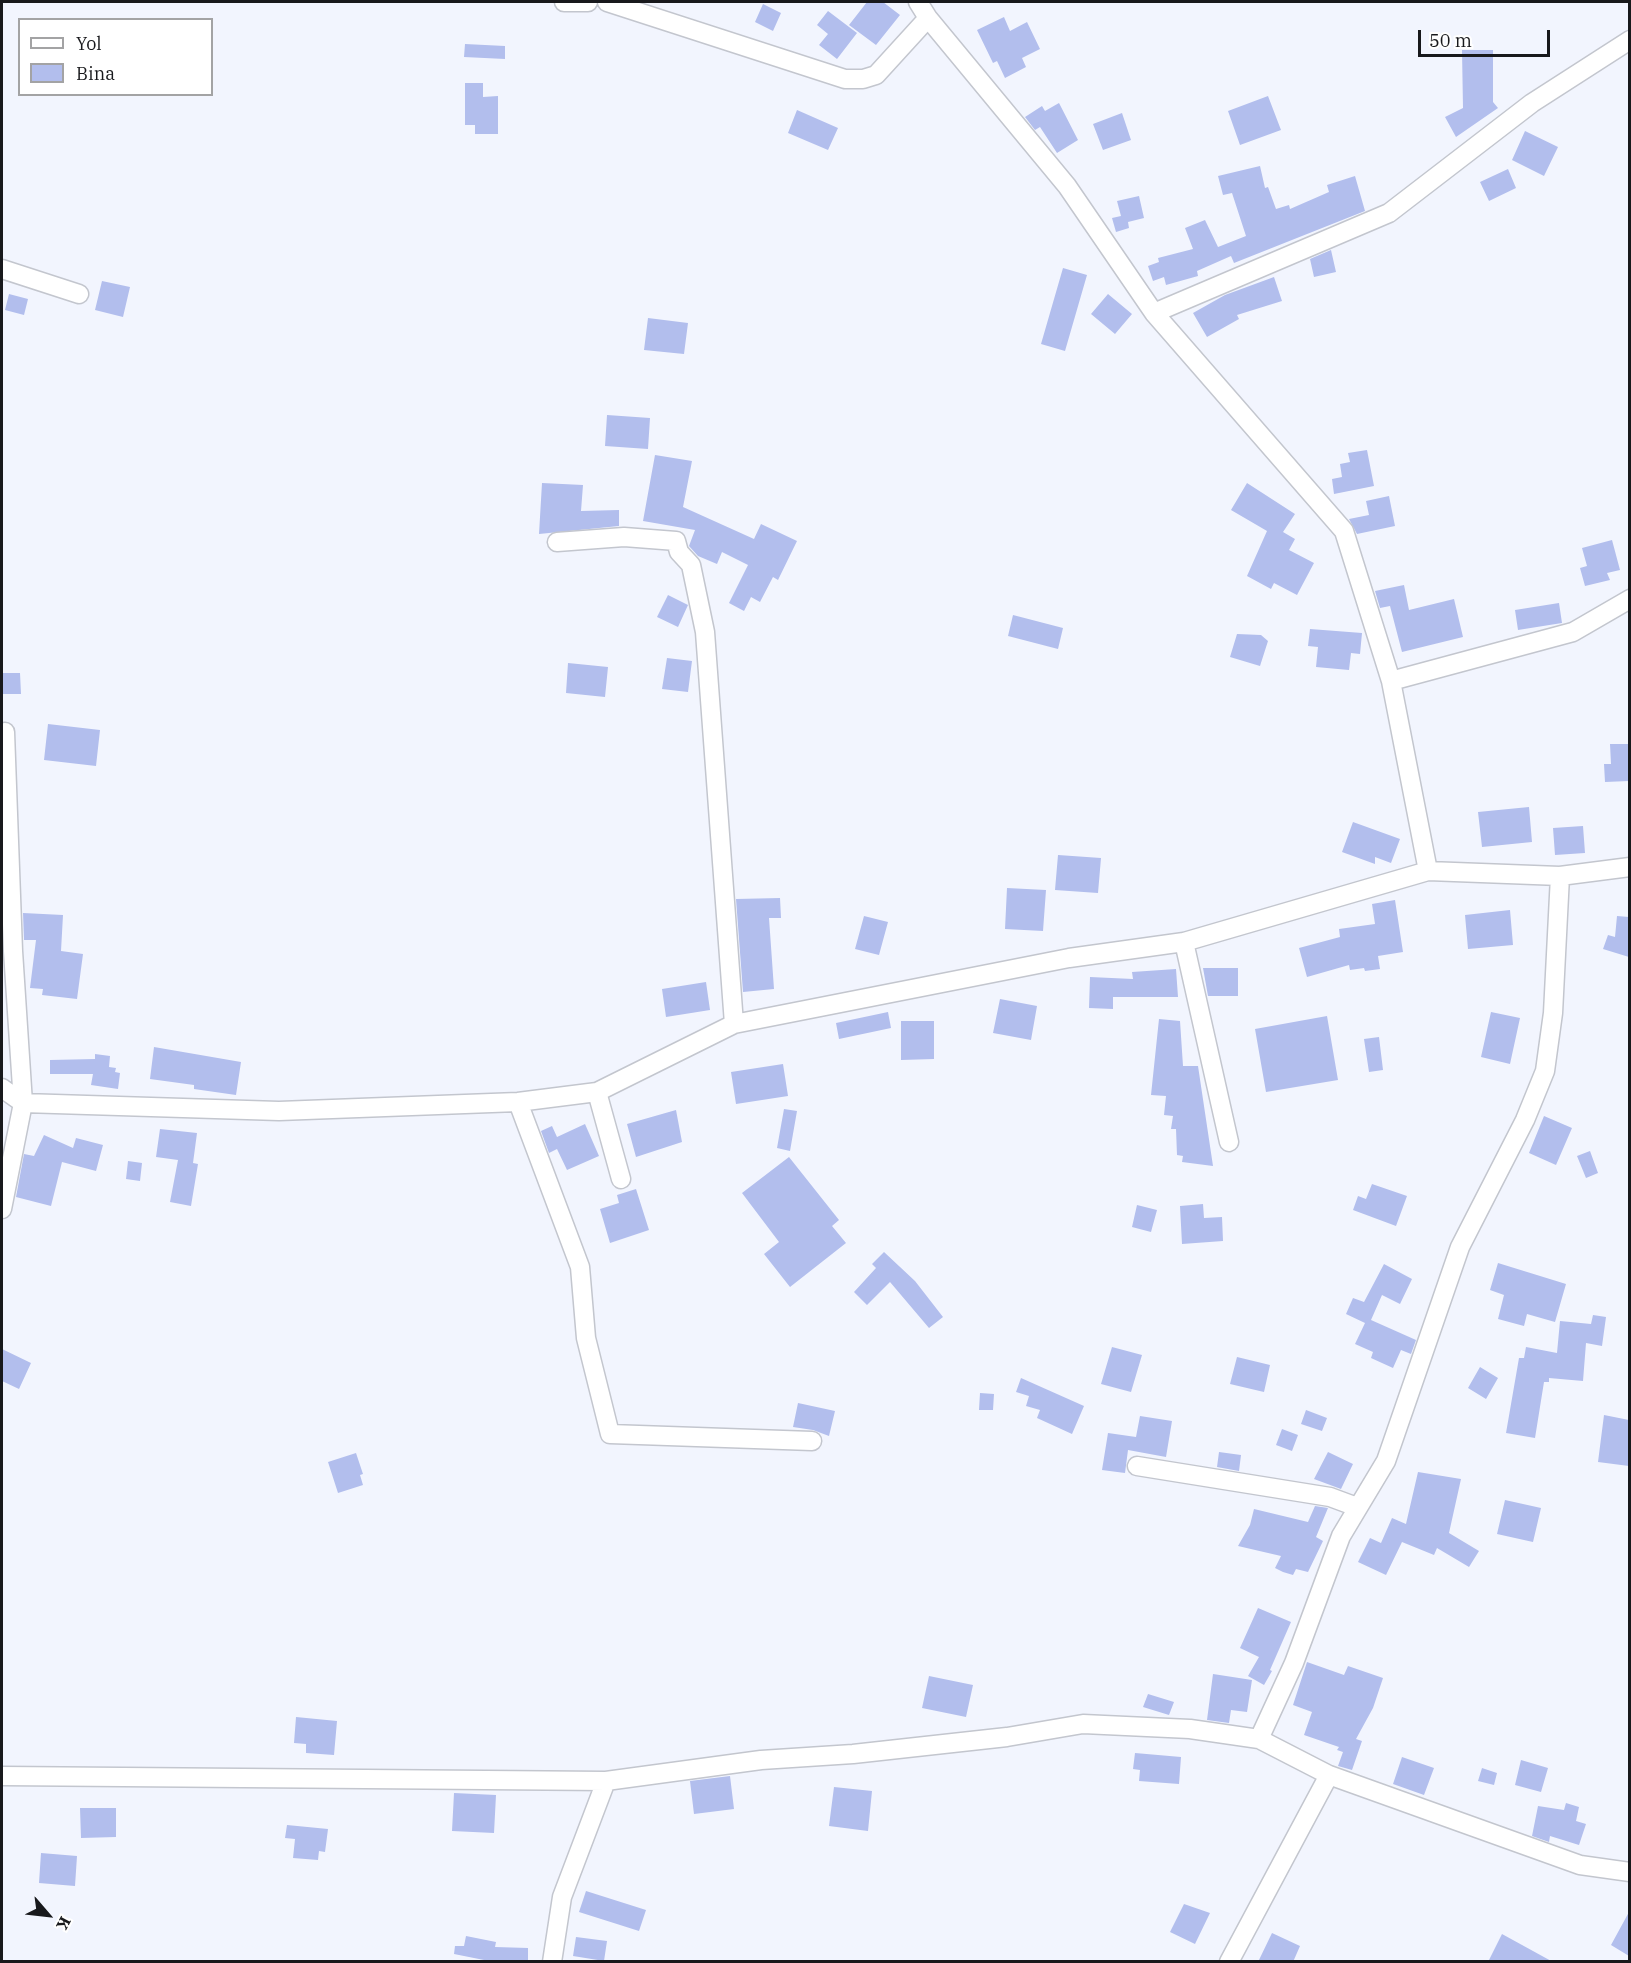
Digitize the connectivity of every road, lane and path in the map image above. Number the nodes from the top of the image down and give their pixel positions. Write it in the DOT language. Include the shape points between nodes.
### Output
graph roads {
  1 [pos="564,2"];
  2 [pos="588,2"];
  3 [pos="607,2"];
  4 [pos="918,2"];
  5 [pos="928,18"];
  6 [pos="1629,40"];
  7 [pos="2,269"];
  8 [pos="80,294"];
  9 [pos="1154,313"];
  10 [pos="557,542"];
  11 [pos="1629,599"];
  12 [pos="1391,681"];
  13 [pos="5,732"];
  14 [pos="1629,867"];
  15 [pos="1428,871"];
  16 [pos="1560,876"];
  17 [pos="1184,942"];
  18 [pos="734,1024"];
  19 [pos="2,1088"];
  20 [pos="597,1092"];
  21 [pos="23,1102"];
  22 [pos="518,1102"];
  23 [pos="1229,1142"];
  24 [pos="621,1179"];
  25 [pos="2,1209"];
  26 [pos="812,1441"];
  27 [pos="1137,1466"];
  28 [pos="1357,1507"];
  29 [pos="1259,1739"];
  30 [pos="1329,1775"];
  31 [pos="2,1776"];
  32 [pos="606,1781"];
  33 [pos="1629,1872"];
  34 [pos="552,1962"];
  35 [pos="1229,1962"];
  1 -- 2 [label="street"];
  3 -- 5 [label="street" via="845,79 863,80 876,75"];
  4 -- 5 [label="street"];
  5 -- 9 [label="street" via="1066,186"];
  6 -- 9 [label="street" via="1532,103 1389,213"];
  7 -- 8 [label="street"];
  9 -- 12 [label="street" via="1344,531"];
  10 -- 18 [label="street" via="624,537 676,541 679,552 691,565 705,632"];
  11 -- 12 [label="street" via="1573,632"];
  12 -- 15 [label="street"];
  13 -- 21 [label="street"];
  14 -- 16 [label="street"];
  15 -- 16 [label="street"];
  15 -- 17 [label="street"];
  16 -- 28 [label="street" via="1545,1071 1525,1120 1460,1247 1386,1461"];
  17 -- 18 [label="street" via="1069,957"];
  17 -- 23 [label="street"];
  18 -- 20 [label="street"];
  19 -- 21 [label="street"];
  20 -- 22 [label="street"];
  20 -- 24 [label="street"];
  21 -- 22 [label="street" via="279,1111"];
  21 -- 25 [label="street"];
  22 -- 26 [label="street" via="580,1267 586,1338 610,1434"];
  27 -- 28 [label="street" via="1330,1497"];
  28 -- 29 [label="street" via="1341,1536 1294,1663"];
  29 -- 30 [label="street"];
  29 -- 32 [label="street" via="1190,1729 1083,1724 1007,1737 761,1760"];
  30 -- 33 [label="street" via="1580,1865"];
  30 -- 35 [label="street"];
  31 -- 32 [label="street"];
  32 -- 34 [label="street" via="562,1897"];
}
